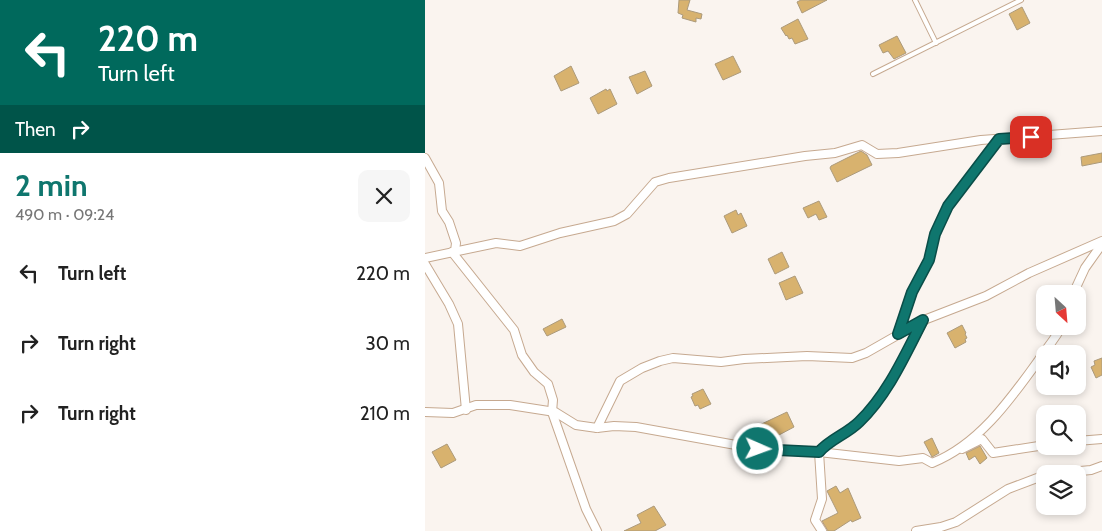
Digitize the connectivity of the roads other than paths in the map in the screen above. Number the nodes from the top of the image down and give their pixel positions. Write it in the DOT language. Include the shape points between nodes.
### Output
graph roads {
  1 [pos="915,0"];
  2 [pos="1021,0"];
  3 [pos="936,43"];
  4 [pos="873,74"];
  5 [pos="1102,132"];
  6 [pos="999,139"];
  7 [pos="425,158"];
  8 [pos="1102,242"];
  9 [pos="453,252"];
  10 [pos="425,258"];
  11 [pos="425,264"];
  12 [pos="1077,285"];
  13 [pos="923,320"];
  14 [pos="898,334"];
  15 [pos="1056,335"];
  16 [pos="466,410"];
  17 [pos="425,412"];
  18 [pos="552,412"];
  19 [pos="597,428"];
  20 [pos="1102,439"];
  21 [pos="1086,440"];
  22 [pos="1036,446"];
  23 [pos="955,451"];
  24 [pos="819,452"];
  25 [pos="1102,466"];
  26 [pos="1086,470"];
  27 [pos="1036,478"];
  28 [pos="597,531"];
  29 [pos="822,531"];
  30 [pos="916,531"];
  1 -- 3 [label="lane"];
  2 -- 3 [label="lane"];
  3 -- 4 [label="lane"];
  5 -- 6 [label="street"];
  6 -- 9 [label="street" via="877,154 862,145 835,153 669,178 655,182 627,214 614,221 520,246 496,243"];
  6 -- 14 [label="street" via="948,206"];
  7 -- 9 [label="street" via="439,183 443,212 456,243"];
  8 -- 12 [label="street"];
  8 -- 13 [label="street" via="1042,267 986,296"];
  9 -- 10 [label="street"];
  9 -- 18 [label="street" via="514,330 522,355 534,372 548,384 553,400"];
  11 -- 16 [label="street" via="458,324"];
  13 -- 14 [label="street"];
  13 -- 24 [label="street" via="903,361 867,414"];
  14 -- 19 [label="street" via="852,358 761,357 721,362 673,358 660,361 620,381"];
  15 -- 23 [label="street" via="1005,407"];
  16 -- 17 [label="street"];
  16 -- 18 [label="street" via="476,405 510,405"];
  18 -- 19 [label="street" via="576,425"];
  18 -- 28 [label="street" via="585,509"];
  19 -- 24 [label="street" via="636,427 758,449"];
  20 -- 21 [label="street"];
  22 -- 23 [label="street" via="993,453 982,439"];
  23 -- 24 [label="street" via="932,464 923,458 899,462"];
  24 -- 29 [label="street" via="823,499 815,520"];
  25 -- 26 [label="street"];
  27 -- 30 [label="street" via="1008,489 956,522"];
}
